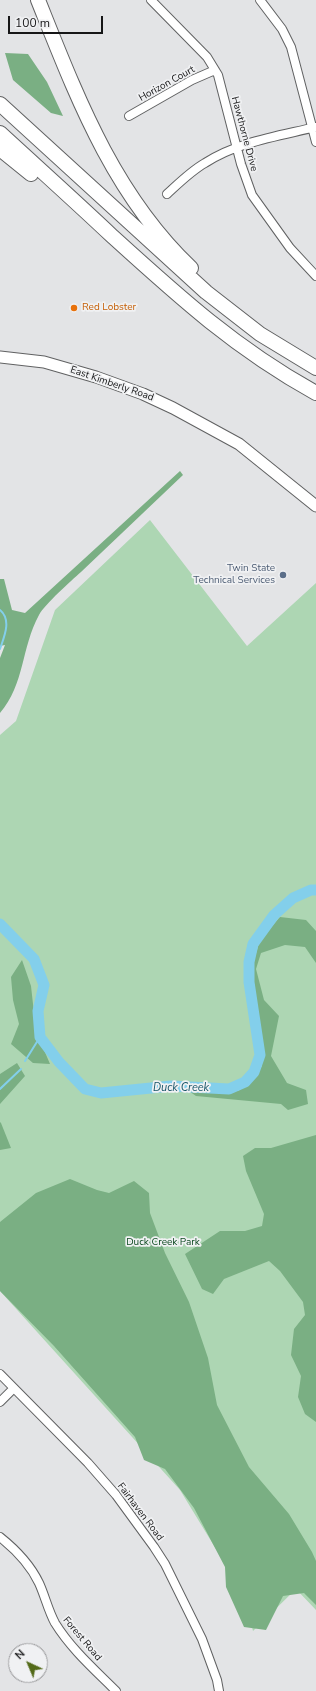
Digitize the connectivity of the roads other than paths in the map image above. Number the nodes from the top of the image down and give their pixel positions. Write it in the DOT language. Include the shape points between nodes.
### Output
graph roads {
  1 [pos="38,0"];
  2 [pos="151,0"];
  3 [pos="260,0"];
  4 [pos="215,70"];
  5 [pos="0,104"];
  6 [pos="129,116"];
  7 [pos="314,128"];
  8 [pos="0,133"];
  9 [pos="316,142"];
  10 [pos="237,147"];
  11 [pos="0,148"];
  12 [pos="167,194"];
  13 [pos="89,215"];
  14 [pos="316,276"];
  15 [pos="230,311"];
  16 [pos="0,357"];
  17 [pos="316,368"];
  18 [pos="316,393"];
  19 [pos="316,506"];
  20 [pos="0,1374"];
  21 [pos="13,1389"];
  22 [pos="0,1402"];
  23 [pos="0,1537"];
  24 [pos="116,1691"];
  25 [pos="219,1691"];
  1 -- 15 [label="highway" via="87,119 130,197 187,265 218,293"];
  2 -- 4 [label="street, Hawthorne Drive" via="207,58"];
  3 -- 7 [label="street" via="282,29 291,47"];
  4 -- 6 [label="street, Horizon Court" via="192,80"];
  4 -- 10 [label="street, Hawthorne Drive"];
  5 -- 15 [label="highway" via="177,267"];
  7 -- 9 [label="street"];
  7 -- 10 [label="street"];
  8 -- 13 [label="highway"];
  10 -- 12 [label="street" via="193,170"];
  10 -- 14 [label="street, Hawthorne Drive" via="252,195 290,248"];
  11 -- 13 [label="highway" via="73,210"];
  13 -- 18 [label="highway" via="213,325 267,364"];
  15 -- 17 [label="highway" via="260,334"];
  16 -- 19 [label="main road, East Kimberly Road" via="44,362 143,394 239,444"];
  20 -- 21 [label="street, Fairhaven Road"];
  21 -- 22 [label="street"];
  21 -- 25 [label="street, Fairhaven Road" via="88,1463 116,1495 154,1547 202,1639"];
  23 -- 24 [label="street, Forest Road" via="23,1560 38,1582 48,1609 61,1632"];
}
